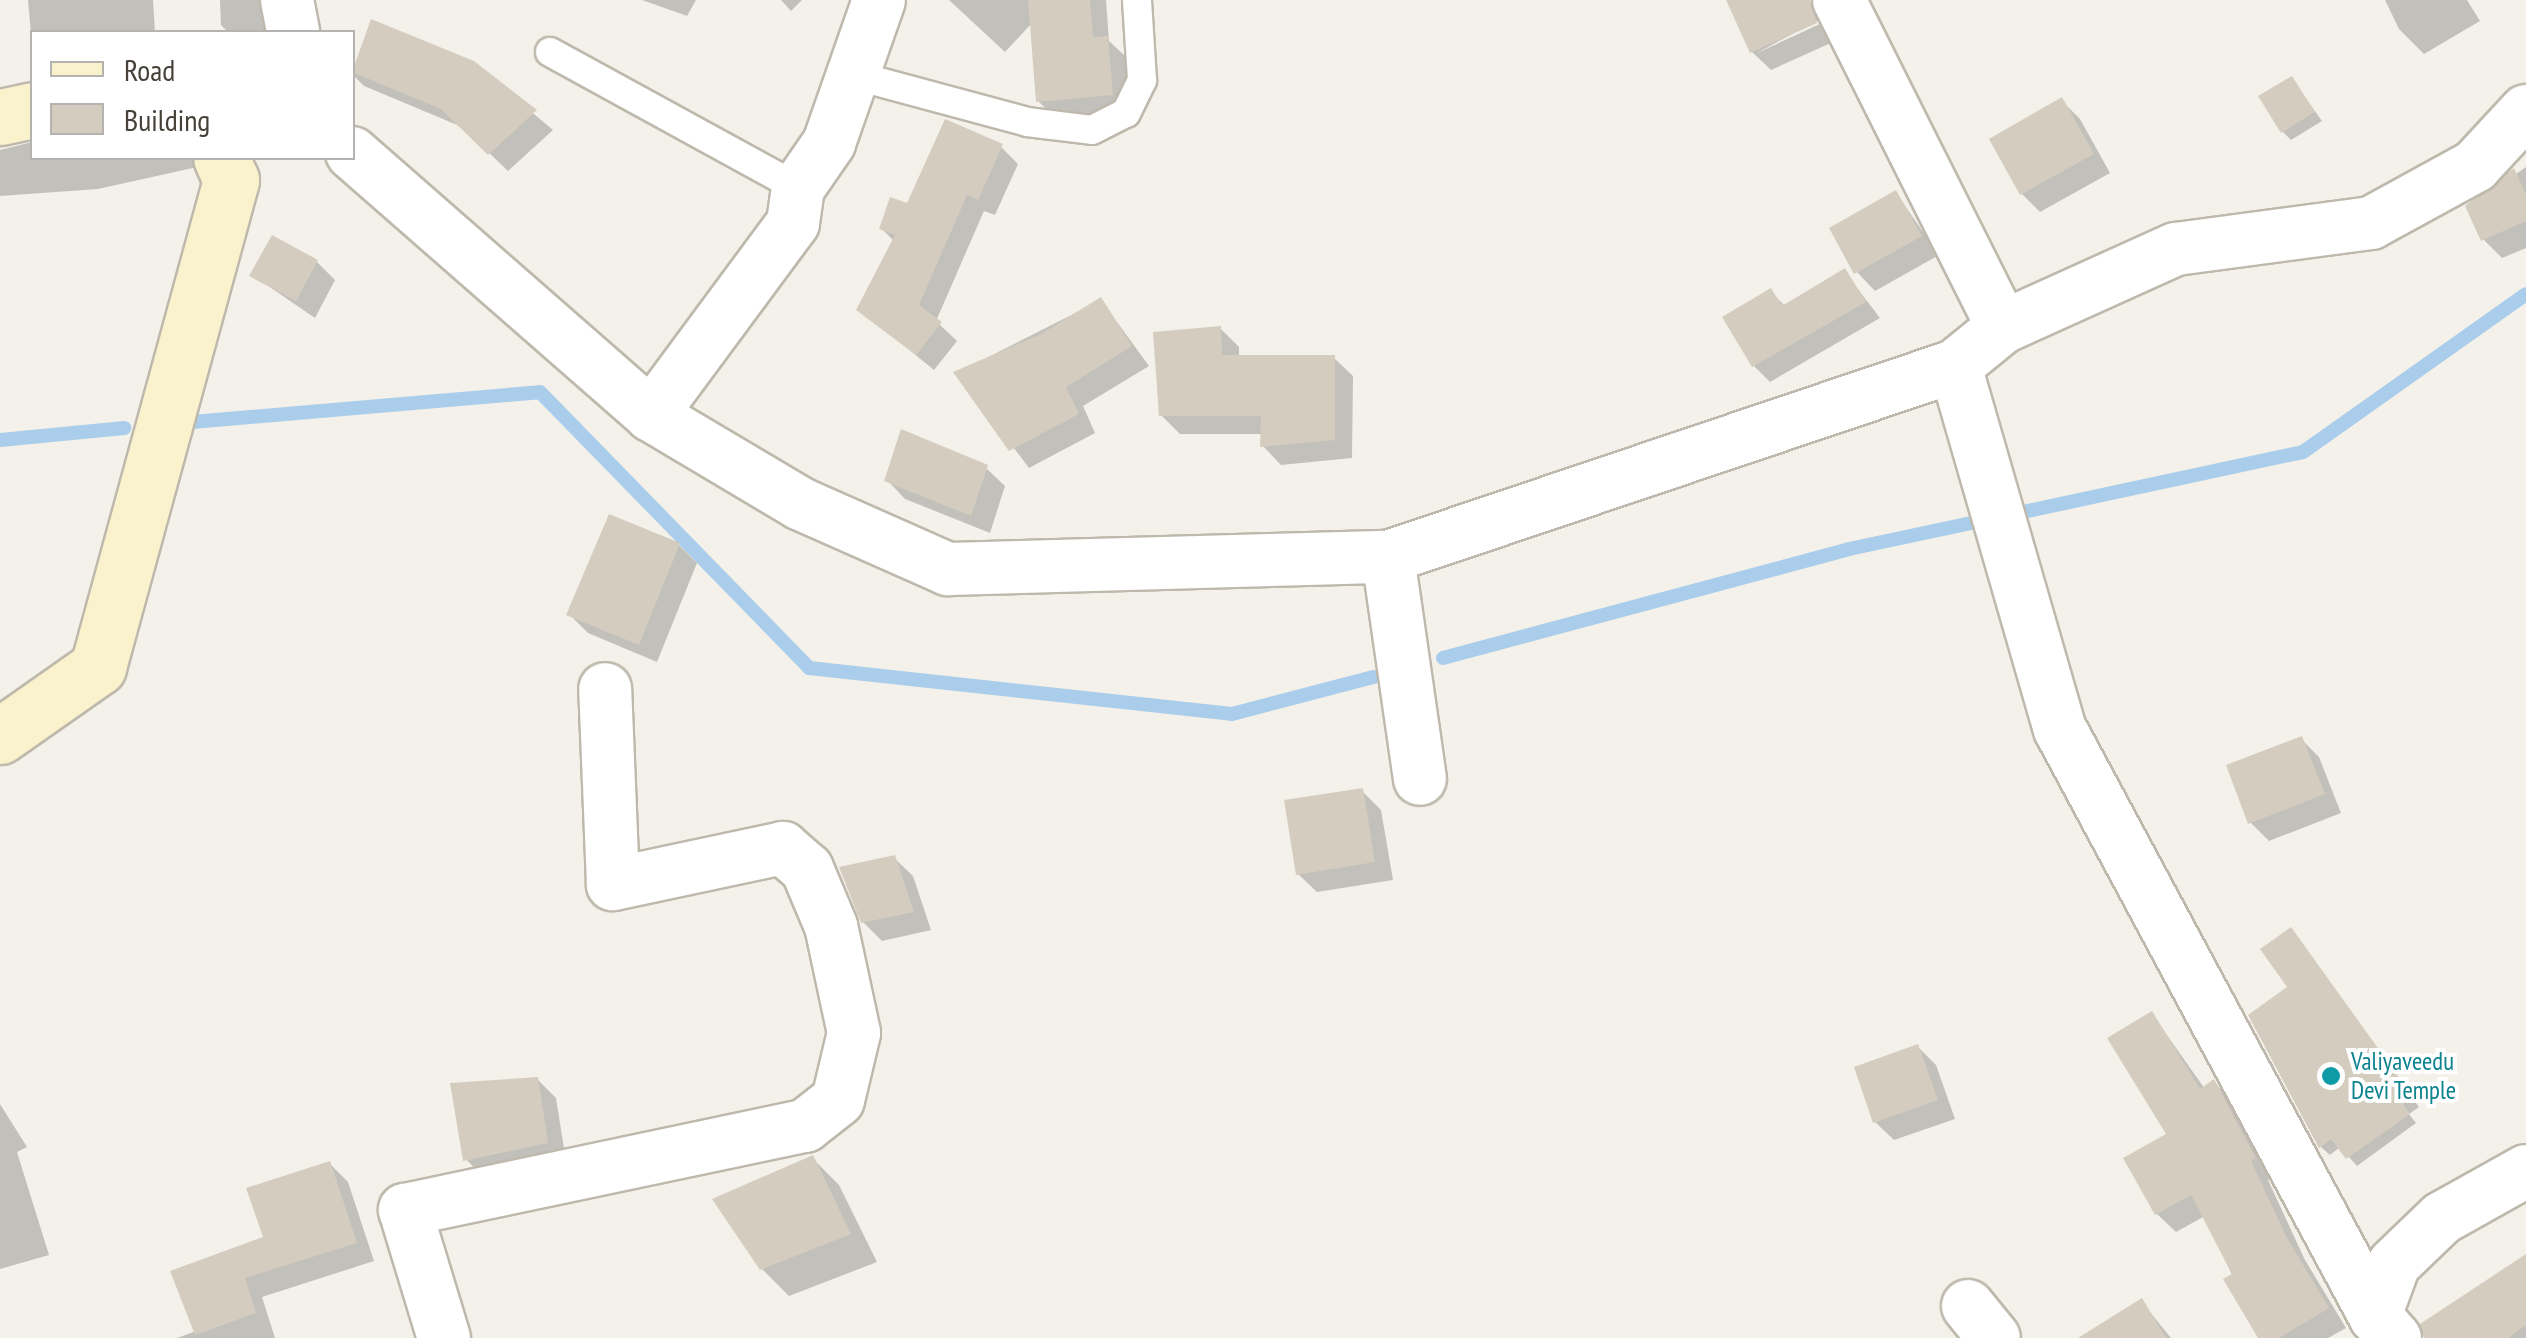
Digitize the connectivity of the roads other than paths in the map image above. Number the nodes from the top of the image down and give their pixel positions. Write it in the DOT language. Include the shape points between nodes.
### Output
graph roads {
  1 [pos="287,0"];
  2 [pos="880,0"];
  3 [pos="1137,0"];
  4 [pos="1839,0"];
  5 [pos="293,30"];
  6 [pos="550,52"];
  7 [pos="857,76"];
  8 [pos="30,110"];
  9 [pos="2526,111"];
  10 [pos="0,117"];
  11 [pos="355,156"];
  12 [pos="236,165"];
  13 [pos="798,188"];
  14 [pos="2003,327"];
  15 [pos="1955,366"];
  16 [pos="652,415"];
  17 [pos="1388,557"];
  18 [pos="605,689"];
  19 [pos="0,736"];
  20 [pos="1420,779"];
  21 [pos="2526,1171"];
  22 [pos="2371,1330"];
  23 [pos="444,1338"];
  1 -- 5 [label="street"];
  2 -- 7 [label="street"];
  3 -- 7 [label="lane" via="1142,80 1126,113 1092,130 1028,122"];
  4 -- 14 [label="street"];
  6 -- 13 [label="lane"];
  7 -- 13 [label="street" via="829,143"];
  8 -- 10 [label="street"];
  9 -- 14 [label="street" via="2474,166 2371,223 2176,249"];
  11 -- 16 [label="street"];
  12 -- 19 [label="street" via="98,668"];
  13 -- 16 [label="street" via="794,223"];
  14 -- 15 [label="street"];
  15 -- 17 [label="street"];
  15 -- 22 [label="street" via="2060,729"];
  16 -- 17 [label="street" via="801,504 948,568"];
  17 -- 20 [label="street"];
  18 -- 23 [label="street" via="613,884 783,848 807,868 831,926 854,1033 838,1100 790,1130 405,1210"];
  21 -- 22 [label="street" via="2442,1218 2394,1264"];
}
